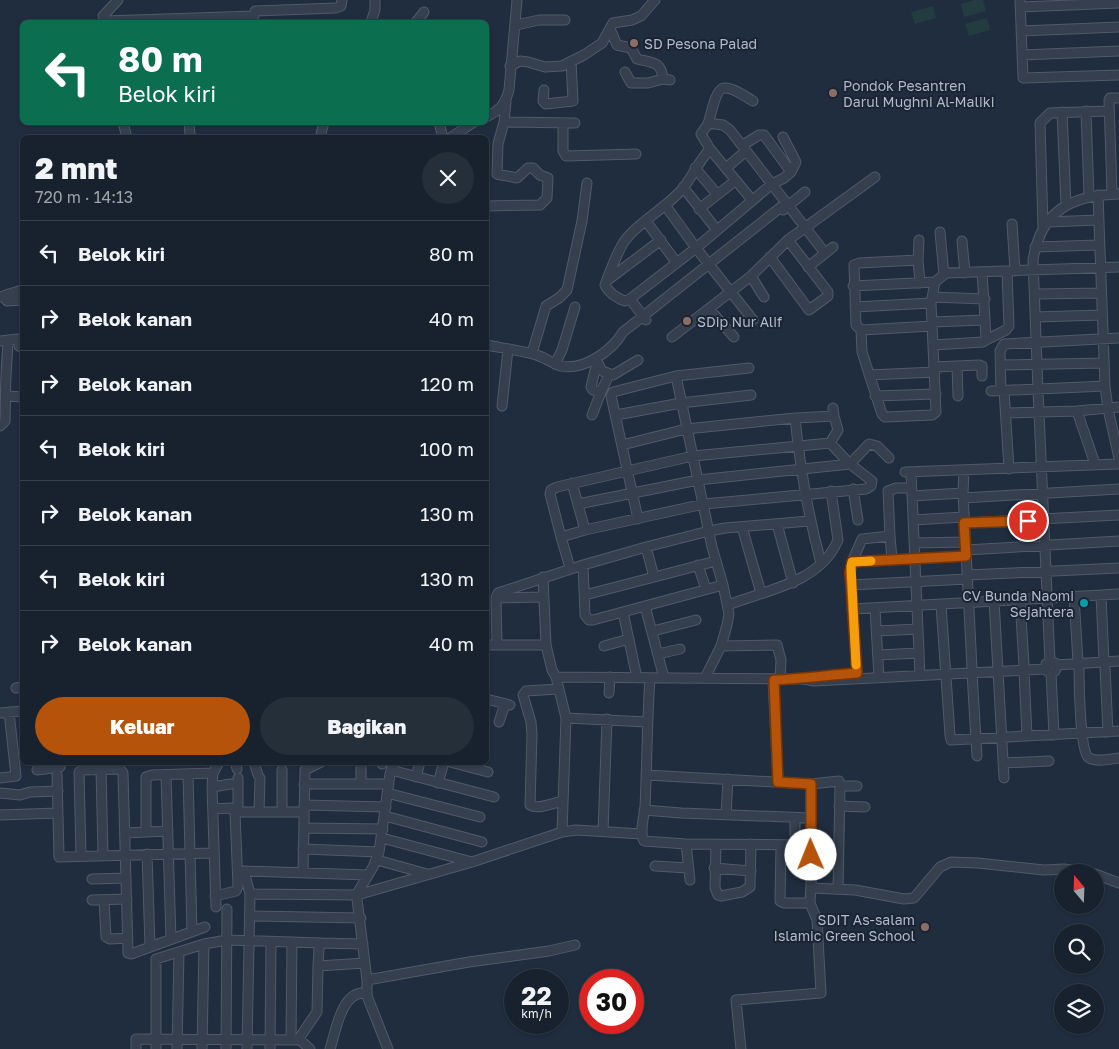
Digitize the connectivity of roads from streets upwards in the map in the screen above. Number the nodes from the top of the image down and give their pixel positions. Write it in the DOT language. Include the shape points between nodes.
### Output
graph roads {
  1 [pos="118,0"];
  2 [pos="258,0"];
  3 [pos="342,0"];
  4 [pos="375,0"];
  5 [pos="517,0"];
  6 [pos="655,0"];
  7 [pos="1021,3"];
  8 [pos="1119,3"];
  9 [pos="424,12"];
  10 [pos="254,17"];
  11 [pos="104,20"];
  12 [pos="180,20"];
  13 [pos="372,20"];
  14 [pos="418,20"];
  15 [pos="565,20"];
  16 [pos="516,25"];
  17 [pos="1119,27"];
  18 [pos="610,29"];
  19 [pos="1022,31"];
  20 [pos="1119,51"];
  21 [pos="1022,55"];
  22 [pos="571,61"];
  23 [pos="510,66"];
  24 [pos="625,72"];
  25 [pos="1119,75"];
  26 [pos="544,90"];
  27 [pos="1119,98"];
  28 [pos="754,101"];
  29 [pos="506,102"];
  30 [pos="1109,111"];
  31 [pos="1062,112"];
  32 [pos="1086,112"];
  33 [pos="489,115"];
  34 [pos="504,122"];
  35 [pos="1114,122"];
  36 [pos="575,123"];
  37 [pos="708,123"];
  38 [pos="563,124"];
  39 [pos="189,125"];
  40 [pos="470,125"];
  41 [pos="190,135"];
  42 [pos="454,135"];
  43 [pos="783,137"];
  44 [pos="1115,145"];
  45 [pos="745,148"];
  46 [pos="710,149"];
  47 [pos="636,154"];
  48 [pos="695,168"];
  49 [pos="726,168"];
  50 [pos="791,172"];
  51 [pos="875,177"];
  52 [pos="735,181"];
  53 [pos="587,183"];
  54 [pos="772,184"];
  55 [pos="683,188"];
  56 [pos="805,192"];
  57 [pos="717,194"];
  58 [pos="1116,194"];
  59 [pos="1093,196"];
  60 [pos="752,200"];
  61 [pos="788,204"];
  62 [pos="665,205"];
  63 [pos="1066,205"];
  64 [pos="489,206"];
  65 [pos="699,209"];
  66 [pos="1098,220"];
  67 [pos="646,221"];
  68 [pos="1012,224"];
  69 [pos="1045,225"];
  70 [pos="805,228"];
  71 [pos="717,230"];
  72 [pos="940,232"];
  73 [pos="661,240"];
  74 [pos="788,240"];
  75 [pos="919,240"];
  76 [pos="962,241"];
  77 [pos="1099,245"];
  78 [pos="833,247"];
  79 [pos="1035,247"];
  80 [pos="696,248"];
  81 [pos="825,253"];
  82 [pos="770,257"];
  83 [pos="918,260"];
  84 [pos="676,262"];
  85 [pos="710,265"];
  86 [pos="808,267"];
  87 [pos="1119,267"];
  88 [pos="1100,268"];
  89 [pos="1034,270"];
  90 [pos="1011,271"];
  91 [pos="982,272"];
  92 [pos="965,273"];
  93 [pos="944,275"];
  94 [pos="751,276"];
  95 [pos="607,280"];
  96 [pos="935,282"];
  97 [pos="920,283"];
  98 [pos="854,286"];
  99 [pos="20,291"];
  100 [pos="731,292"];
  101 [pos="1101,293"];
  102 [pos="1035,294"];
  103 [pos="4,295"];
  104 [pos="764,297"];
  105 [pos="630,299"];
  106 [pos="985,299"];
  107 [pos="20,300"];
  108 [pos="932,300"];
  109 [pos="574,307"];
  110 [pos="855,307"];
  111 [pos="709,309"];
  112 [pos="1102,315"];
  113 [pos="1035,317"];
  114 [pos="645,318"];
  115 [pos="753,320"];
  116 [pos="985,320"];
  117 [pos="932,324"];
  118 [pos="861,330"];
  119 [pos="672,337"];
  120 [pos="734,337"];
  121 [pos="1119,338"];
  122 [pos="986,340"];
  123 [pos="1103,340"];
  124 [pos="4,341"];
  125 [pos="1036,342"];
  126 [pos="933,345"];
  127 [pos="489,346"];
  128 [pos="20,347"];
  129 [pos="508,349"];
  130 [pos="532,353"];
  131 [pos="638,360"];
  132 [pos="596,361"];
  133 [pos="1104,362"];
  134 [pos="555,364"];
  135 [pos="1037,364"];
  136 [pos="1000,365"];
  137 [pos="957,366"];
  138 [pos="749,368"];
  139 [pos="934,370"];
  140 [pos="613,374"];
  141 [pos="869,375"];
  142 [pos="676,376"];
  143 [pos="982,376"];
  144 [pos="1105,386"];
  145 [pos="619,389"];
  146 [pos="999,390"];
  147 [pos="1038,390"];
  148 [pos="601,392"];
  149 [pos="936,394"];
  150 [pos="751,395"];
  151 [pos="7,396"];
  152 [pos="875,396"];
  153 [pos="958,396"];
  154 [pos="20,397"];
  155 [pos="681,403"];
  156 [pos="502,406"];
  157 [pos="1119,407"];
  158 [pos="1108,409"];
  159 [pos="1077,411"];
  160 [pos="1039,412"];
  161 [pos="1007,413"];
  162 [pos="592,415"];
  163 [pos="616,415"];
  164 [pos="795,418"];
  165 [pos="0,426"];
  166 [pos="686,429"];
  167 [pos="830,443"];
  168 [pos="622,445"];
  169 [pos="798,446"];
  170 [pos="693,456"];
  171 [pos="889,458"];
  172 [pos="1119,458"];
  173 [pos="850,464"];
  174 [pos="1095,464"];
  175 [pos="1119,464"];
  176 [pos="1041,467"];
  177 [pos="1009,469"];
  178 [pos="800,470"];
  179 [pos="964,470"];
  180 [pos="627,471"];
  181 [pos="698,480"];
  182 [pos="572,483"];
  183 [pos="853,489"];
  184 [pos="1119,489"];
  185 [pos="832,491"];
  186 [pos="912,492"];
  187 [pos="631,493"];
  188 [pos="1042,493"];
  189 [pos="805,495"];
  190 [pos="963,495"];
  191 [pos="578,504"];
  192 [pos="704,504"];
  193 [pos="1119,515"];
  194 [pos="638,519"];
  195 [pos="858,520"];
  196 [pos="913,520"];
  197 [pos="964,520"];
  198 [pos="1044,520"];
  199 [pos="809,521"];
  200 [pos="777,524"];
  201 [pos="742,527"];
  202 [pos="585,530"];
  203 [pos="709,531"];
  204 [pos="890,536"];
  205 [pos="561,537"];
  206 [pos="1119,541"];
  207 [pos="914,543"];
  208 [pos="1045,545"];
  209 [pos="646,546"];
  210 [pos="966,549"];
  211 [pos="915,559"];
  212 [pos="892,560"];
  213 [pos="716,561"];
  214 [pos="852,562"];
  215 [pos="821,563"];
  216 [pos="583,565"];
  217 [pos="698,565"];
  218 [pos="570,568"];
  219 [pos="1119,568"];
  220 [pos="1046,571"];
  221 [pos="543,577"];
  222 [pos="654,577"];
  223 [pos="967,577"];
  224 [pos="915,582"];
  225 [pos="793,583"];
  226 [pos="723,585"];
  227 [pos="851,586"];
  228 [pos="706,589"];
  229 [pos="761,593"];
  230 [pos="1119,594"];
  231 [pos="585,595"];
  232 [pos="1101,595"];
  233 [pos="1074,596"];
  234 [pos="543,597"];
  235 [pos="1048,597"];
  236 [pos="496,598"];
  237 [pos="1020,599"];
  238 [pos="994,600"];
  239 [pos="968,602"];
  240 [pos="728,605"];
  241 [pos="917,605"];
  242 [pos="941,605"];
  243 [pos="645,606"];
  244 [pos="875,608"];
  245 [pos="852,609"];
  246 [pos="623,612"];
  247 [pos="696,620"];
  248 [pos="918,629"];
  249 [pos="653,631"];
  250 [pos="877,631"];
  251 [pos="629,639"];
  252 [pos="497,644"];
  253 [pos="489,645"];
  254 [pos="546,645"];
  255 [pos="604,646"];
  256 [pos="721,646"];
  257 [pos="680,649"];
  258 [pos="919,653"];
  259 [pos="658,654"];
  260 [pos="878,655"];
  261 [pos="1119,660"];
  262 [pos="1104,664"];
  263 [pos="1078,665"];
  264 [pos="1119,666"];
  265 [pos="1051,667"];
  266 [pos="1024,668"];
  267 [pos="998,669"];
  268 [pos="946,671"];
  269 [pos="972,671"];
  270 [pos="857,673"];
  271 [pos="920,673"];
  272 [pos="879,675"];
  273 [pos="556,677"];
  274 [pos="610,677"];
  275 [pos="637,678"];
  276 [pos="650,678"];
  277 [pos="664,678"];
  278 [pos="705,678"];
  279 [pos="804,679"];
  280 [pos="777,680"];
  281 [pos="558,689"];
  282 [pos="609,692"];
  283 [pos="489,700"];
  284 [pos="20,711"];
  285 [pos="5,712"];
  286 [pos="566,718"];
  287 [pos="607,719"];
  288 [pos="499,722"];
  289 [pos="647,722"];
  290 [pos="1119,731"];
  291 [pos="1108,732"];
  292 [pos="1082,734"];
  293 [pos="1054,735"];
  294 [pos="1027,736"];
  295 [pos="1002,738"];
  296 [pos="976,740"];
  297 [pos="977,756"];
  298 [pos="1119,758"];
  299 [pos="1049,761"];
  300 [pos="1003,763"];
  301 [pos="60,765"];
  302 [pos="255,765"];
  303 [pos="315,765"];
  304 [pos="361,765"];
  305 [pos="419,765"];
  306 [pos="443,765"];
  307 [pos="461,765"];
  308 [pos="393,766"];
  309 [pos="218,767"];
  310 [pos="37,769"];
  311 [pos="101,769"];
  312 [pos="282,770"];
  313 [pos="488,772"];
  314 [pos="235,773"];
  315 [pos="166,774"];
  316 [pos="188,774"];
  317 [pos="57,775"];
  318 [pos="646,775"];
  319 [pos="416,777"];
  320 [pos="0,778"];
  321 [pos="1004,778"];
  322 [pos="728,779"];
  323 [pos="778,782"];
  324 [pos="438,783"];
  325 [pos="304,784"];
  326 [pos="361,784"];
  327 [pos="811,784"];
  328 [pos="840,786"];
  329 [pos="857,786"];
  330 [pos="212,787"];
  331 [pos="388,789"];
  332 [pos="58,791"];
  333 [pos="0,794"];
  334 [pos="494,797"];
  335 [pos="563,801"];
  336 [pos="839,806"];
  337 [pos="865,807"];
  338 [pos="213,809"];
  339 [pos="304,809"];
  340 [pos="644,810"];
  341 [pos="259,812"];
  342 [pos="282,812"];
  343 [pos="385,812"];
  344 [pos="58,813"];
  345 [pos="0,815"];
  346 [pos="726,815"];
  347 [pos="480,817"];
  348 [pos="794,818"];
  349 [pos="811,818"];
  350 [pos="304,828"];
  351 [pos="168,831"];
  352 [pos="146,832"];
  353 [pos="562,832"];
  354 [pos="602,832"];
  355 [pos="125,834"];
  356 [pos="382,834"];
  357 [pos="642,834"];
  358 [pos="482,842"];
  359 [pos="686,844"];
  360 [pos="716,844"];
  361 [pos="751,844"];
  362 [pos="781,845"];
  363 [pos="795,845"];
  364 [pos="811,845"];
  365 [pos="303,849"];
  366 [pos="190,853"];
  367 [pos="214,853"];
  368 [pos="147,854"];
  369 [pos="168,854"];
  370 [pos="125,855"];
  371 [pos="81,856"];
  372 [pos="103,856"];
  373 [pos="378,856"];
  374 [pos="472,862"];
  375 [pos="655,866"];
  376 [pos="688,868"];
  377 [pos="714,868"];
  378 [pos="1054,870"];
  379 [pos="751,871"];
  380 [pos="303,872"];
  381 [pos="429,874"];
  382 [pos="368,875"];
  383 [pos="1104,877"];
  384 [pos="92,878"];
  385 [pos="126,878"];
  386 [pos="690,880"];
  387 [pos="1119,882"];
  388 [pos="811,888"];
  389 [pos="838,889"];
  390 [pos="250,894"];
  391 [pos="357,894"];
  392 [pos="215,896"];
  393 [pos="127,899"];
  394 [pos="92,900"];
  395 [pos="104,900"];
  396 [pos="810,903"];
  397 [pos="216,907"];
  398 [pos="227,909"];
  399 [pos="250,916"];
  400 [pos="361,918"];
  401 [pos="205,927"];
  402 [pos="192,932"];
  403 [pos="128,938"];
  404 [pos="171,939"];
  405 [pos="227,940"];
  406 [pos="250,941"];
  407 [pos="271,942"];
  408 [pos="292,942"];
  409 [pos="321,943"];
  410 [pos="204,944"];
  411 [pos="363,944"];
  412 [pos="574,945"];
  413 [pos="150,946"];
  414 [pos="179,952"];
  415 [pos="365,963"];
  416 [pos="318,966"];
  417 [pos="368,980"];
  418 [pos="367,993"];
  419 [pos="157,1039"];
  420 [pos="178,1039"];
  421 [pos="295,1040"];
  422 [pos="202,1044"];
  423 [pos="226,1044"];
  424 [pos="247,1044"];
  425 [pos="270,1045"];
  426 [pos="136,1049"];
  427 [pos="156,1049"];
  428 [pos="178,1049"];
  429 [pos="310,1049"];
  430 [pos="330,1049"];
  431 [pos="388,1049"];
  432 [pos="740,1049"];
  1 -- 11 [label="street" via="103,16"];
  2 -- 10 [label="street"];
  3 -- 10 [label="street" via="341,6 336,8"];
  4 -- 13 [label="street"];
  5 -- 16 [label="street"];
  6 -- 18 [label="street" via="642,16 613,22"];
  7 -- 8 [label="street"];
  7 -- 19 [label="street"];
  9 -- 14 [label="street"];
  10 -- 12 [label="street"];
  15 -- 16 [label="street" via="539,20"];
  16 -- 23 [label="street"];
  17 -- 19 [label="street"];
  18 -- 22 [label="street" via="602,43"];
  18 -- 24 [label="street" via="617,46 631,48 637,59 659,66 666,80 630,83"];
  19 -- 21 [label="street"];
  20 -- 21 [label="street"];
  21 -- 25 [label="street" via="1023,78"];
  22 -- 23 [label="street" via="552,67 520,61"];
  22 -- 26 [label="street" via="573,101 546,104 543,101"];
  23 -- 29 [label="street"];
  27 -- 30 [label="street" via="1109,98"];
  28 -- 37 [label="street" via="723,88 717,94"];
  29 -- 33 [label="street"];
  29 -- 34 [label="street"];
  30 -- 32 [label="street"];
  30 -- 35 [label="street"];
  31 -- 32 [label="street"];
  31 -- 63 [label="street"];
  31 -- 69 [label="street" via="1050,113 1040,123"];
  32 -- 59 [label="street"];
  34 -- 38 [label="street"];
  34 -- 64 [label="street" via="498,144 497,174 519,178 528,168 533,168 540,176 548,178 547,198 540,205"];
  35 -- 44 [label="street"];
  36 -- 38 [label="street"];
  37 -- 45 [label="street" via="723,125"];
  37 -- 46 [label="street" via="701,136"];
  38 -- 47 [label="street" via="563,151 566,156"];
  39 -- 41 [label="street"];
  40 -- 42 [label="street"];
  43 -- 50 [label="street" via="796,162"];
  44 -- 58 [label="street"];
  45 -- 49 [label="street"];
  45 -- 50 [label="street" via="758,135 764,135"];
  45 -- 54 [label="street"];
  46 -- 48 [label="street"];
  46 -- 49 [label="street"];
  48 -- 55 [label="street"];
  48 -- 57 [label="street"];
  49 -- 52 [label="street"];
  50 -- 54 [label="street"];
  51 -- 70 [label="street"];
  52 -- 57 [label="street"];
  52 -- 60 [label="street"];
  53 -- 130 [label="street" via="567,290 546,306"];
  54 -- 60 [label="street"];
  54 -- 61 [label="street"];
  55 -- 62 [label="street"];
  55 -- 65 [label="street"];
  56 -- 61 [label="street"];
  57 -- 65 [label="street"];
  58 -- 59 [label="street"];
  59 -- 63 [label="street"];
  59 -- 66 [label="street"];
  60 -- 71 [label="street"];
  61 -- 70 [label="street"];
  61 -- 85 [label="street"];
  62 -- 67 [label="street"];
  62 -- 80 [label="street"];
  63 -- 69 [label="street"];
  65 -- 71 [label="street"];
  66 -- 69 [label="street"];
  66 -- 77 [label="street"];
  67 -- 73 [label="street"];
  67 -- 95 [label="street" via="626,239"];
  68 -- 90 [label="street"];
  69 -- 79 [label="street"];
  70 -- 74 [label="street"];
  70 -- 81 [label="street"];
  71 -- 80 [label="street"];
  72 -- 93 [label="street"];
  73 -- 84 [label="street"];
  73 -- 95 [label="street"];
  74 -- 82 [label="street"];
  74 -- 86 [label="street"];
  75 -- 83 [label="street"];
  76 -- 92 [label="street"];
  77 -- 79 [label="street"];
  77 -- 88 [label="street"];
  78 -- 81 [label="street"];
  79 -- 89 [label="street"];
  80 -- 84 [label="street"];
  80 -- 85 [label="street"];
  81 -- 86 [label="street"];
  82 -- 86 [label="street" via="810,310 829,294"];
  82 -- 94 [label="street"];
  83 -- 97 [label="street"];
  83 -- 98 [label="street" via="854,265"];
  84 -- 105 [label="street"];
  85 -- 100 [label="street"];
  85 -- 114 [label="street"];
  87 -- 88 [label="street"];
  88 -- 89 [label="street"];
  88 -- 101 [label="street"];
  89 -- 90 [label="street"];
  89 -- 102 [label="street"];
  90 -- 91 [label="street"];
  90 -- 122 [label="street" via="1009,326"];
  91 -- 92 [label="street"];
  91 -- 106 [label="street"];
  92 -- 93 [label="street"];
  93 -- 96 [label="street"];
  94 -- 100 [label="street"];
  94 -- 104 [label="street"];
  95 -- 105 [label="street" via="607,289 622,300"];
  96 -- 97 [label="street"];
  96 -- 108 [label="street"];
  97 -- 98 [label="street"];
  98 -- 110 [label="street"];
  99 -- 103 [label="street"];
  100 -- 111 [label="street"];
  100 -- 115 [label="street"];
  101 -- 102 [label="street"];
  101 -- 112 [label="street"];
  102 -- 113 [label="street"];
  103 -- 107 [label="street" via="7,300"];
  105 -- 114 [label="street"];
  106 -- 108 [label="street"];
  106 -- 116 [label="street"];
  108 -- 110 [label="street"];
  108 -- 117 [label="street"];
  109 -- 134 [label="street"];
  110 -- 118 [label="street" via="856,325"];
  111 -- 119 [label="street"];
  111 -- 120 [label="street"];
  112 -- 113 [label="street"];
  112 -- 123 [label="street"];
  113 -- 125 [label="street"];
  114 -- 132 [label="street" via="623,332"];
  116 -- 117 [label="street"];
  116 -- 122 [label="street"];
  117 -- 118 [label="street"];
  117 -- 126 [label="street"];
  118 -- 141 [label="street" via="862,352"];
  121 -- 123 [label="street"];
  122 -- 126 [label="street"];
  123 -- 125 [label="street"];
  123 -- 133 [label="street"];
  124 -- 128 [label="street" via="17,339"];
  124 -- 151 [label="street"];
  125 -- 135 [label="street"];
  125 -- 136 [label="street" via="1004,344 1000,350"];
  126 -- 139 [label="street"];
  127 -- 129 [label="street"];
  129 -- 130 [label="street"];
  129 -- 156 [label="street"];
  130 -- 134 [label="street"];
  131 -- 140 [label="street"];
  132 -- 134 [label="street" via="571,368"];
  132 -- 140 [label="street" via="602,371"];
  132 -- 148 [label="street" via="591,388"];
  133 -- 135 [label="street"];
  133 -- 144 [label="street"];
  135 -- 136 [label="street"];
  135 -- 147 [label="street"];
  136 -- 146 [label="street"];
  137 -- 139 [label="street"];
  137 -- 143 [label="street" via="982,366"];
  137 -- 153 [label="street"];
  138 -- 142 [label="street"];
  139 -- 141 [label="street"];
  139 -- 149 [label="street"];
  140 -- 145 [label="street"];
  140 -- 148 [label="street"];
  141 -- 152 [label="street"];
  142 -- 145 [label="street"];
  142 -- 155 [label="street"];
  144 -- 147 [label="street"];
  144 -- 158 [label="street"];
  145 -- 163 [label="street" via="614,390 611,396"];
  146 -- 147 [label="street"];
  146 -- 161 [label="street"];
  147 -- 160 [label="street"];
  148 -- 162 [label="street"];
  149 -- 152 [label="street"];
  149 -- 152 [label="street" via="934,414 885,417"];
  150 -- 155 [label="street"];
  151 -- 154 [label="street"];
  151 -- 165 [label="street" via="6,421"];
  155 -- 163 [label="street"];
  155 -- 166 [label="street"];
  157 -- 158 [label="street"];
  158 -- 159 [label="street"];
  158 -- 172 [label="street"];
  159 -- 160 [label="street"];
  159 -- 174 [label="street"];
  160 -- 161 [label="street"];
  160 -- 176 [label="street"];
  161 -- 177 [label="street"];
  163 -- 168 [label="street"];
  164 -- 166 [label="street"];
  164 -- 167 [label="street" via="834,412 838,430"];
  164 -- 169 [label="street"];
  166 -- 168 [label="street"];
  166 -- 170 [label="street"];
  167 -- 169 [label="street"];
  167 -- 173 [label="street"];
  168 -- 180 [label="street"];
  169 -- 170 [label="street"];
  169 -- 178 [label="street"];
  170 -- 180 [label="street"];
  170 -- 181 [label="street"];
  171 -- 173 [label="street" via="877,446 869,444"];
  173 -- 178 [label="street"];
  173 -- 183 [label="street" via="872,481 866,489"];
  174 -- 175 [label="street"];
  174 -- 176 [label="street"];
  176 -- 177 [label="street"];
  176 -- 188 [label="street"];
  177 -- 179 [label="street"];
  178 -- 181 [label="street"];
  178 -- 189 [label="street"];
  179 -- 186 [label="street" via="908,472"];
  179 -- 190 [label="street"];
  180 -- 182 [label="street"];
  180 -- 187 [label="street"];
  181 -- 187 [label="street"];
  181 -- 192 [label="street"];
  182 -- 191 [label="street"];
  182 -- 205 [label="street" via="551,490 550,494"];
  183 -- 185 [label="street"];
  183 -- 195 [label="street"];
  184 -- 188 [label="street"];
  185 -- 189 [label="street"];
  185 -- 215 [label="street" via="838,540"];
  186 -- 190 [label="street"];
  186 -- 196 [label="street"];
  186 -- 204 [label="street" via="896,488 888,491"];
  187 -- 191 [label="street"];
  187 -- 194 [label="street"];
  188 -- 190 [label="street"];
  188 -- 198 [label="street"];
  189 -- 192 [label="street"];
  189 -- 199 [label="street"];
  190 -- 197 [label="street"];
  191 -- 202 [label="street"];
  192 -- 194 [label="street"];
  192 -- 203 [label="street"];
  193 -- 198 [label="street"];
  194 -- 202 [label="street"];
  196 -- 197 [label="street"];
  196 -- 207 [label="street"];
  197 -- 198 [label="street"];
  197 -- 210 [label="street"];
  198 -- 208 [label="street"];
  199 -- 200 [label="street"];
  199 -- 215 [label="street"];
  200 -- 201 [label="street"];
  200 -- 225 [label="street"];
  201 -- 203 [label="street"];
  201 -- 229 [label="street"];
  202 -- 205 [label="street"];
  203 -- 209 [label="street"];
  203 -- 213 [label="street"];
  204 -- 212 [label="street"];
  204 -- 214 [label="street" via="862,538"];
  205 -- 218 [label="street"];
  206 -- 208 [label="street"];
  207 -- 210 [label="street"];
  207 -- 211 [label="street"];
  208 -- 210 [label="street"];
  208 -- 220 [label="street"];
  209 -- 216 [label="street"];
  209 -- 222 [label="street"];
  210 -- 211 [label="street"];
  210 -- 223 [label="street"];
  211 -- 212 [label="street"];
  211 -- 224 [label="street"];
  212 -- 214 [label="street"];
  213 -- 217 [label="street"];
  213 -- 226 [label="street"];
  214 -- 227 [label="street"];
  215 -- 225 [label="street"];
  216 -- 218 [label="street"];
  216 -- 231 [label="street"];
  217 -- 222 [label="street"];
  217 -- 228 [label="street"];
  218 -- 221 [label="street"];
  219 -- 220 [label="street"];
  220 -- 223 [label="street"];
  220 -- 235 [label="street"];
  221 -- 234 [label="street"];
  221 -- 236 [label="street" via="498,593"];
  222 -- 231 [label="street"];
  223 -- 224 [label="street"];
  223 -- 239 [label="street"];
  224 -- 227 [label="street"];
  224 -- 241 [label="street"];
  225 -- 229 [label="street"];
  226 -- 228 [label="street"];
  226 -- 240 [label="street"];
  227 -- 245 [label="street"];
  228 -- 243 [label="street"];
  229 -- 240 [label="street"];
  230 -- 232 [label="street"];
  231 -- 246 [label="street" via="589,620"];
  232 -- 233 [label="street"];
  232 -- 262 [label="street"];
  233 -- 235 [label="street"];
  233 -- 263 [label="street"];
  234 -- 236 [label="street"];
  234 -- 254 [label="street"];
  235 -- 237 [label="street"];
  235 -- 265 [label="street"];
  236 -- 252 [label="street"];
  237 -- 238 [label="street"];
  237 -- 266 [label="street"];
  238 -- 239 [label="street"];
  238 -- 267 [label="street"];
  239 -- 242 [label="street"];
  239 -- 269 [label="street"];
  240 -- 256 [label="street"];
  241 -- 242 [label="street"];
  241 -- 244 [label="street"];
  241 -- 248 [label="street"];
  242 -- 268 [label="street"];
  243 -- 246 [label="street"];
  243 -- 249 [label="street"];
  244 -- 245 [label="street"];
  244 -- 250 [label="street"];
  245 -- 270 [label="street"];
  246 -- 251 [label="street"];
  247 -- 249 [label="street"];
  248 -- 250 [label="street"];
  248 -- 258 [label="street"];
  249 -- 259 [label="street"];
  250 -- 260 [label="street"];
  251 -- 255 [label="street"];
  251 -- 275 [label="street"];
  252 -- 253 [label="street"];
  252 -- 254 [label="street"];
  254 -- 273 [label="street"];
  256 -- 278 [label="street"];
  256 -- 280 [label="street" via="777,645 781,660"];
  257 -- 259 [label="street"];
  258 -- 260 [label="street"];
  258 -- 271 [label="street"];
  259 -- 277 [label="street"];
  260 -- 272 [label="street"];
  261 -- 262 [label="street"];
  262 -- 263 [label="street"];
  262 -- 264 [label="street"];
  262 -- 291 [label="street"];
  263 -- 265 [label="street"];
  263 -- 292 [label="street"];
  265 -- 266 [label="street"];
  265 -- 293 [label="street"];
  266 -- 267 [label="street"];
  266 -- 294 [label="street"];
  267 -- 269 [label="street"];
  267 -- 295 [label="street"];
  268 -- 269 [label="street"];
  268 -- 271 [label="street"];
  268 -- 296 [label="street" via="951,739"];
  269 -- 296 [label="street"];
  270 -- 272 [label="street"];
  270 -- 279 [label="street"];
  271 -- 272 [label="street"];
  272 -- 279 [label="street" via="814,681"];
  273 -- 274 [label="street"];
  273 -- 281 [label="street"];
  274 -- 275 [label="street"];
  274 -- 282 [label="street"];
  275 -- 276 [label="street"];
  276 -- 277 [label="street"];
  276 -- 289 [label="street"];
  277 -- 278 [label="street"];
  278 -- 280 [label="street"];
  279 -- 280 [label="street"];
  280 -- 323 [label="street"];
  281 -- 286 [label="street"];
  281 -- 335 [label="street" via="526,691 524,696 532,734 530,805 539,807"];
  283 -- 288 [label="street" via="508,704"];
  284 -- 285 [label="street"];
  285 -- 320 [label="street" via="16,776"];
  286 -- 287 [label="street"];
  286 -- 335 [label="street"];
  287 -- 289 [label="street"];
  287 -- 354 [label="street"];
  289 -- 318 [label="street"];
  290 -- 291 [label="street"];
  291 -- 292 [label="street"];
  292 -- 293 [label="street"];
  292 -- 298 [label="street" via="1087,756"];
  293 -- 294 [label="street"];
  294 -- 295 [label="street"];
  295 -- 296 [label="street"];
  295 -- 300 [label="street"];
  296 -- 297 [label="street"];
  299 -- 300 [label="street"];
  300 -- 321 [label="street"];
  301 -- 310 [label="street"];
  302 -- 341 [label="street" via="259,776"];
  303 -- 325 [label="street" via="305,770"];
  304 -- 326 [label="street"];
  305 -- 319 [label="street"];
  306 -- 324 [label="street"];
  307 -- 313 [label="street"];
  308 -- 319 [label="street"];
  308 -- 331 [label="street"];
  309 -- 316 [label="street"];
  309 -- 330 [label="street"];
  311 -- 355 [label="street" via="122,770"];
  311 -- 371 [label="street" via="80,770 78,774"];
  311 -- 372 [label="street"];
  312 -- 342 [label="street"];
  314 -- 330 [label="street"];
  314 -- 341 [label="street" via="239,812"];
  315 -- 316 [label="street"];
  315 -- 351 [label="street"];
  315 -- 352 [label="street" via="145,779"];
  316 -- 366 [label="street"];
  317 -- 332 [label="street"];
  318 -- 322 [label="street"];
  318 -- 340 [label="street"];
  319 -- 324 [label="street"];
  322 -- 323 [label="street"];
  322 -- 346 [label="street"];
  323 -- 327 [label="street"];
  324 -- 334 [label="street"];
  325 -- 326 [label="street"];
  325 -- 339 [label="street"];
  326 -- 331 [label="street"];
  327 -- 328 [label="street" via="837,780"];
  327 -- 349 [label="street"];
  328 -- 329 [label="street"];
  328 -- 336 [label="street"];
  330 -- 338 [label="street"];
  331 -- 343 [label="street"];
  331 -- 347 [label="street"];
  332 -- 333 [label="street"];
  332 -- 344 [label="street"];
  335 -- 353 [label="street"];
  336 -- 337 [label="street"];
  336 -- 389 [label="street"];
  338 -- 367 [label="street"];
  338 -- 392 [label="street" via="231,808 235,812 238,886 236,891"];
  339 -- 342 [label="street"];
  339 -- 343 [label="street"];
  339 -- 350 [label="street"];
  340 -- 346 [label="street"];
  340 -- 357 [label="street"];
  341 -- 342 [label="street"];
  343 -- 356 [label="street"];
  343 -- 358 [label="street"];
  344 -- 345 [label="street"];
  344 -- 371 [label="street" via="58,856"];
  346 -- 348 [label="street"];
  348 -- 349 [label="street"];
  348 -- 363 [label="street"];
  349 -- 364 [label="street"];
  350 -- 356 [label="street"];
  350 -- 365 [label="street"];
  351 -- 352 [label="street"];
  351 -- 369 [label="street"];
  352 -- 355 [label="street"];
  353 -- 354 [label="street"];
  353 -- 374 [label="street"];
  354 -- 357 [label="street"];
  355 -- 370 [label="street"];
  356 -- 373 [label="street"];
  356 -- 374 [label="street"];
  357 -- 359 [label="street" via="646,842"];
  359 -- 360 [label="street"];
  359 -- 376 [label="street"];
  360 -- 361 [label="street"];
  360 -- 377 [label="street"];
  361 -- 362 [label="street"];
  361 -- 379 [label="street"];
  362 -- 363 [label="street"];
  362 -- 396 [label="street" via="780,901"];
  363 -- 364 [label="street"];
  364 -- 388 [label="street"];
  365 -- 373 [label="street"];
  365 -- 380 [label="street"];
  366 -- 367 [label="street"];
  366 -- 369 [label="street"];
  366 -- 402 [label="street"];
  367 -- 392 [label="street"];
  368 -- 369 [label="street"];
  368 -- 370 [label="street"];
  368 -- 413 [label="street"];
  369 -- 404 [label="street"];
  370 -- 372 [label="street"];
  370 -- 385 [label="street"];
  371 -- 372 [label="street"];
  373 -- 381 [label="street"];
  373 -- 382 [label="street"];
  374 -- 381 [label="street"];
  375 -- 376 [label="street"];
  376 -- 386 [label="street"];
  377 -- 379 [label="street"];
  377 -- 379 [label="street" via="716,892 721,896 748,889"];
  378 -- 389 [label="street" via="955,861 940,867 914,898"];
  380 -- 382 [label="street"];
  380 -- 390 [label="street" via="244,870"];
  381 -- 391 [label="street"];
  382 -- 391 [label="street"];
  383 -- 387 [label="street"];
  384 -- 385 [label="street"];
  385 -- 393 [label="street"];
  388 -- 389 [label="street"];
  388 -- 396 [label="street"];
  390 -- 391 [label="street"];
  390 -- 399 [label="street"];
  391 -- 400 [label="street"];
  392 -- 397 [label="street"];
  393 -- 395 [label="street"];
  393 -- 403 [label="street"];
  394 -- 395 [label="street"];
  395 -- 403 [label="street" via="106,938"];
  396 -- 432 [label="street" via="817,920 821,993 736,1000"];
  398 -- 405 [label="street"];
  399 -- 400 [label="street"];
  399 -- 406 [label="street"];
  400 -- 411 [label="street"];
  401 -- 402 [label="street"];
  402 -- 404 [label="street"];
  403 -- 413 [label="street" via="128,954"];
  404 -- 413 [label="street"];
  405 -- 406 [label="street"];
  405 -- 410 [label="street"];
  405 -- 423 [label="street"];
  406 -- 407 [label="street"];
  406 -- 424 [label="street"];
  407 -- 408 [label="street"];
  407 -- 425 [label="street"];
  408 -- 409 [label="street"];
  408 -- 421 [label="street"];
  409 -- 411 [label="street"];
  409 -- 416 [label="street"];
  410 -- 414 [label="street"];
  410 -- 422 [label="street"];
  411 -- 415 [label="street"];
  412 -- 417 [label="street"];
  414 -- 419 [label="street" via="156,959"];
  414 -- 420 [label="street"];
  415 -- 416 [label="street"];
  415 -- 417 [label="street"];
  416 -- 421 [label="street" via="317,1012"];
  417 -- 418 [label="street"];
  418 -- 430 [label="street" via="348,1002 337,1021"];
  418 -- 431 [label="street"];
  419 -- 420 [label="street"];
  419 -- 426 [label="street" via="136,1039"];
  419 -- 427 [label="street"];
  420 -- 422 [label="street"];
  420 -- 428 [label="street"];
  421 -- 425 [label="street"];
  421 -- 429 [label="street"];
  422 -- 423 [label="street"];
  423 -- 424 [label="street"];
  424 -- 425 [label="street"];
}
